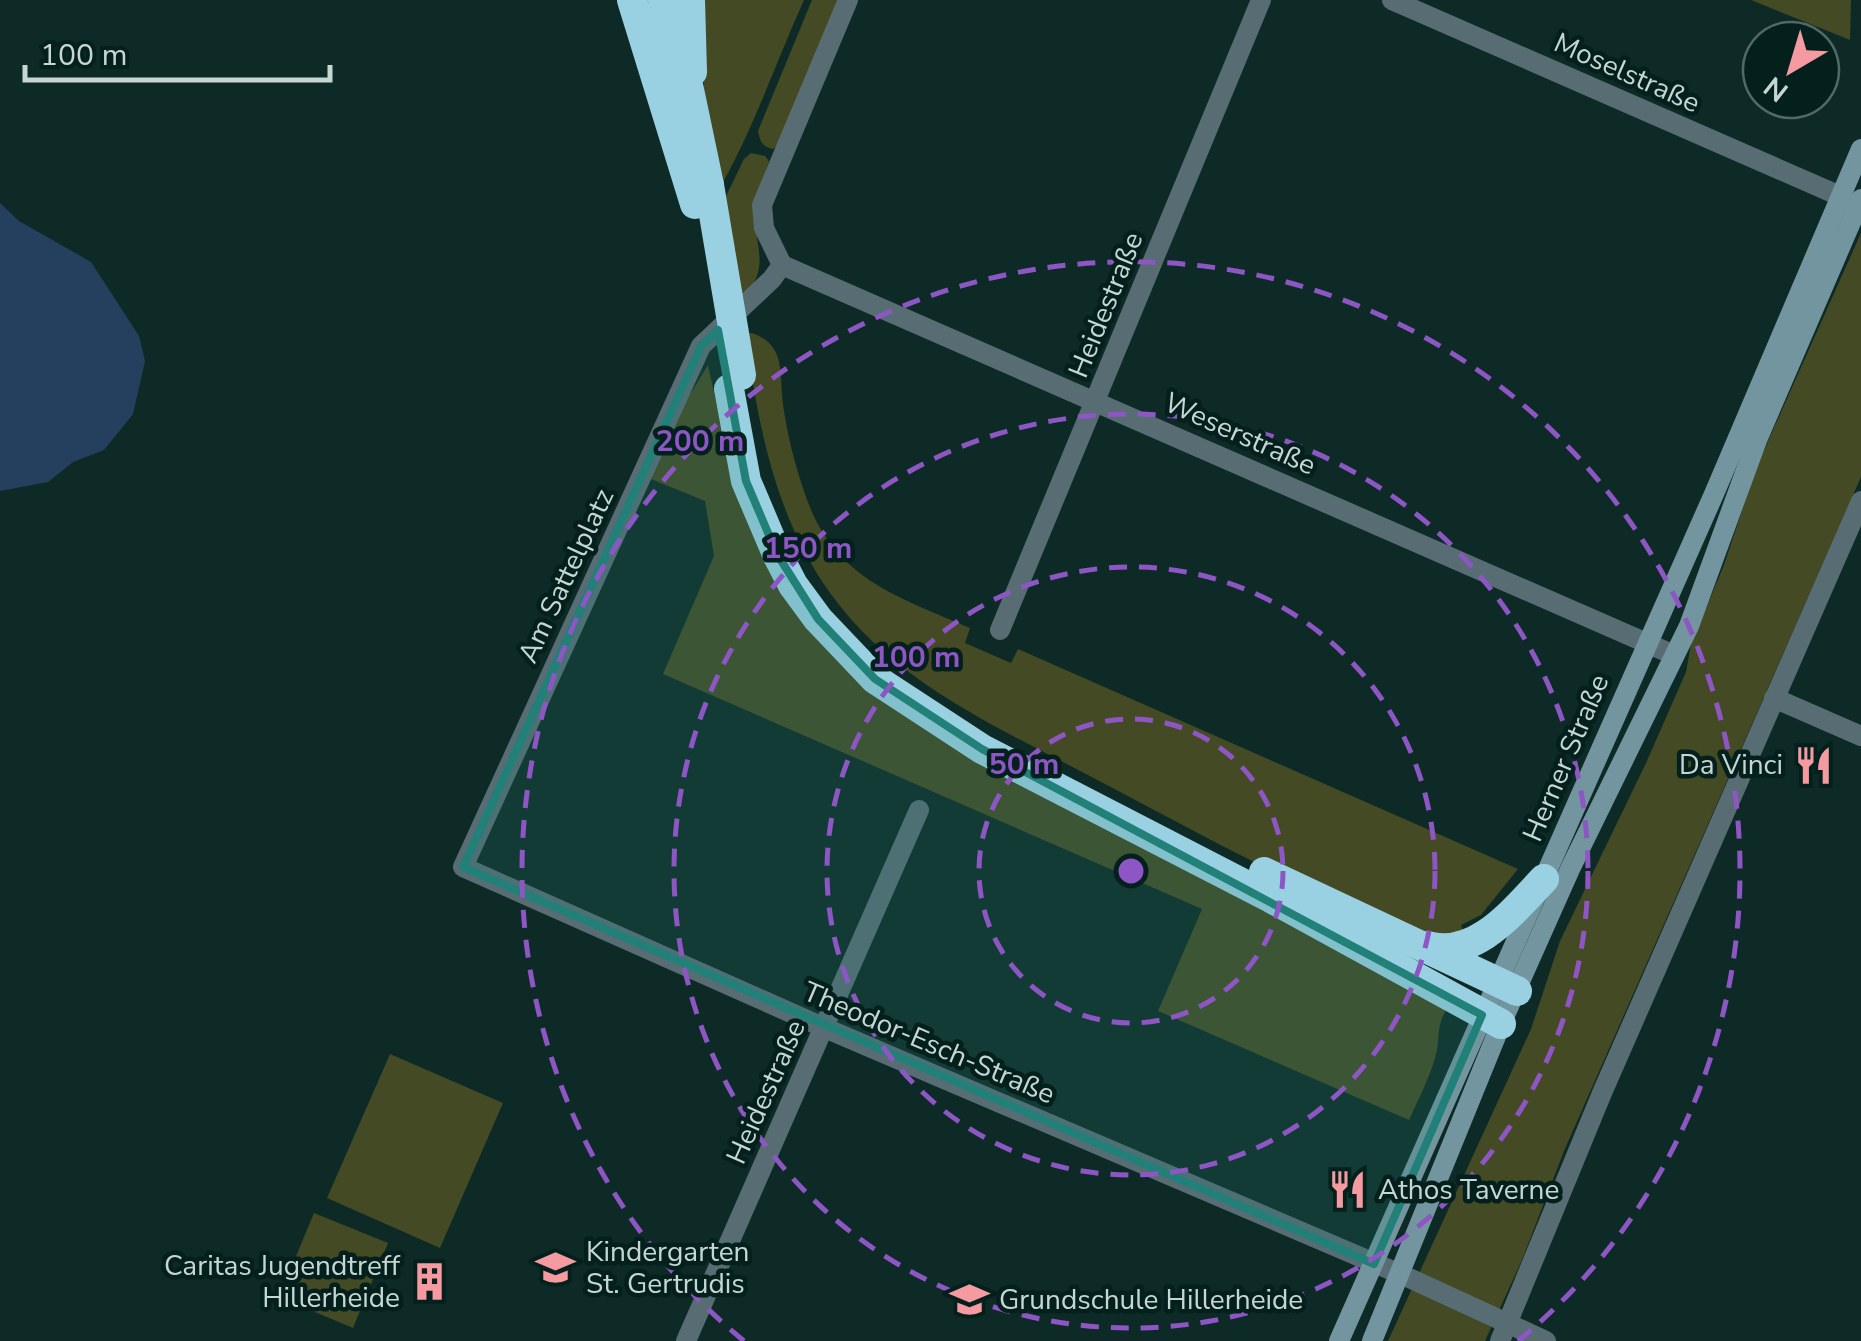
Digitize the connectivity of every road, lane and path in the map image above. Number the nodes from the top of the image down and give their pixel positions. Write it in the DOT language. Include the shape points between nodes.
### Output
graph roads {
  1 [pos="632,0"];
  2 [pos="664,0"];
  3 [pos="672,0"];
  4 [pos="690,0"];
  5 [pos="848,0"];
  6 [pos="1261,0"];
  7 [pos="1392,0"];
  8 [pos="694,116"];
  9 [pos="1861,149"];
  10 [pos="702,195"];
  11 [pos="1855,203"];
  12 [pos="782,265"];
  13 [pos="735,382"];
  14 [pos="1096,400"];
  15 [pos="1861,501"];
  16 [pos="1000,630"];
  17 [pos="1646,644"];
  18 [pos="1674,655"];
  19 [pos="1774,698"];
  20 [pos="1861,736"];
  21 [pos="918,810"];
  22 [pos="464,867"];
  23 [pos="1544,879"];
  24 [pos="1400,938"];
  25 [pos="1507,986"];
  26 [pos="1491,1020"];
  27 [pos="824,1028"];
  28 [pos="1374,1264"];
  29 [pos="1401,1274"];
  30 [pos="1504,1332"];
  31 [pos="686,1341"];
  32 [pos="1339,1341"];
  33 [pos="1372,1341"];
  34 [pos="1546,1341"];
  1 -- 10 [label="highway"];
  2 -- 10 [label="highway"];
  3 -- 8 [label="highway"];
  4 -- 8 [label="highway"];
  5 -- 12 [label="street" via="762,205 764,228"];
  6 -- 14 [label="street, Heidestraße"];
  7 -- 11 [label="street, Moselstraße"];
  8 -- 10 [label="highway"];
  9 -- 11 [label="main road, Herner Straße"];
  10 -- 13 [label="highway"];
  11 -- 17 [label="main road, Herner Straße"];
  11 -- 18 [label="main road, Herner Straße"];
  12 -- 14 [label="street, Weserstraße"];
  12 -- 22 [label="street, Am Sattelplatz" via="701,346"];
  13 -- 24 [label="highway" via="787,538 820,592 874,653 998,738"];
  13 -- 26 [label="highway" via="746,481 777,554 818,619 875,678 982,748"];
  14 -- 16 [label="street, Heidestraße"];
  14 -- 17 [label="street, Weserstraße"];
  15 -- 19 [label="street"];
  17 -- 18 [label="street, Weserstraße"];
  17 -- 23 [label="main road, Herner Straße"];
  18 -- 25 [label="main road, Herner Straße"];
  19 -- 20 [label="street"];
  19 -- 30 [label="street"];
  21 -- 27 [label="street, Heidestraße"];
  22 -- 27 [label="street, Theodor-Esch-Straße"];
  23 -- 24 [label="highway" via="1498,926 1460,947 1441,950"];
  23 -- 25 [label="main road, Herner Straße"];
  24 -- 25 [label="highway"];
  25 -- 26 [label="main road, Herner Straße"];
  26 -- 28 [label="main road, Herner Straße"];
  26 -- 29 [label="main road, Herner Straße"];
  27 -- 28 [label="street, Theodor-Esch-Straße"];
  27 -- 31 [label="street, Heidestraße"];
  28 -- 29 [label="street, Theodor-Esch-Straße"];
  28 -- 32 [label="main road, Herner Straße"];
  29 -- 30 [label="street, Theodor-Esch-Straße"];
  29 -- 33 [label="main road, Herner Straße"];
  30 -- 34 [label="street, Theodor-Esch-Straße"];
}
